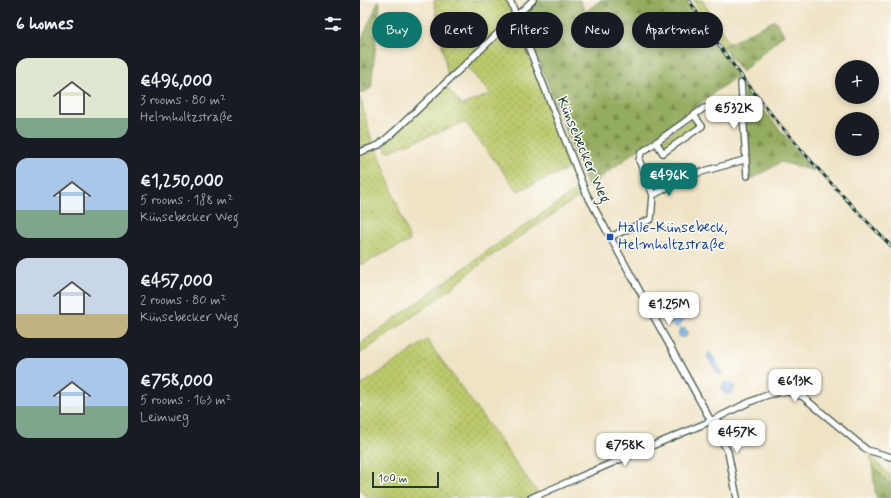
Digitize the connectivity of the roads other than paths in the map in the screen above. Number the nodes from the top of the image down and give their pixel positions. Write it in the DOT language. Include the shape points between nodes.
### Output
graph roads {
  1 [pos="510,0"];
  2 [pos="533,0"];
  3 [pos="515,12"];
  4 [pos="521,12"];
  5 [pos="496,36"];
  6 [pos="529,48"];
  7 [pos="740,83"];
  8 [pos="741,108"];
  9 [pos="694,115"];
  10 [pos="656,142"];
  11 [pos="360,152"];
  12 [pos="744,160"];
  13 [pos="747,176"];
  14 [pos="653,195"];
  15 [pos="610,237"];
  16 [pos="711,420"];
  17 [pos="891,457"];
  18 [pos="531,498"];
  19 [pos="737,498"];
  1 -- 3 [label="street, Künsebecker Weg"];
  2 -- 4 [label="street"];
  5 -- 11 [label="street" via="379,145"];
  6 -- 15 [label="street, Künsebecker Weg" via="586,194"];
  7 -- 8 [label="street"];
  8 -- 9 [label="street" via="704,108"];
  8 -- 12 [label="street"];
  9 -- 10 [label="street"];
  9 -- 10 [label="street" via="702,126 663,153"];
  10 -- 14 [label="street" via="641,153 639,160"];
  12 -- 13 [label="street"];
  12 -- 14 [label="street" via="694,174"];
  14 -- 15 [label="street" via="651,219"];
  15 -- 16 [label="street, Künsebecker Weg"];
  16 -- 17 [label="street" via="745,403 790,391 803,397 867,450"];
  16 -- 18 [label="street"];
  16 -- 19 [label="street, Künsebecker Weg" via="728,452"];
}
